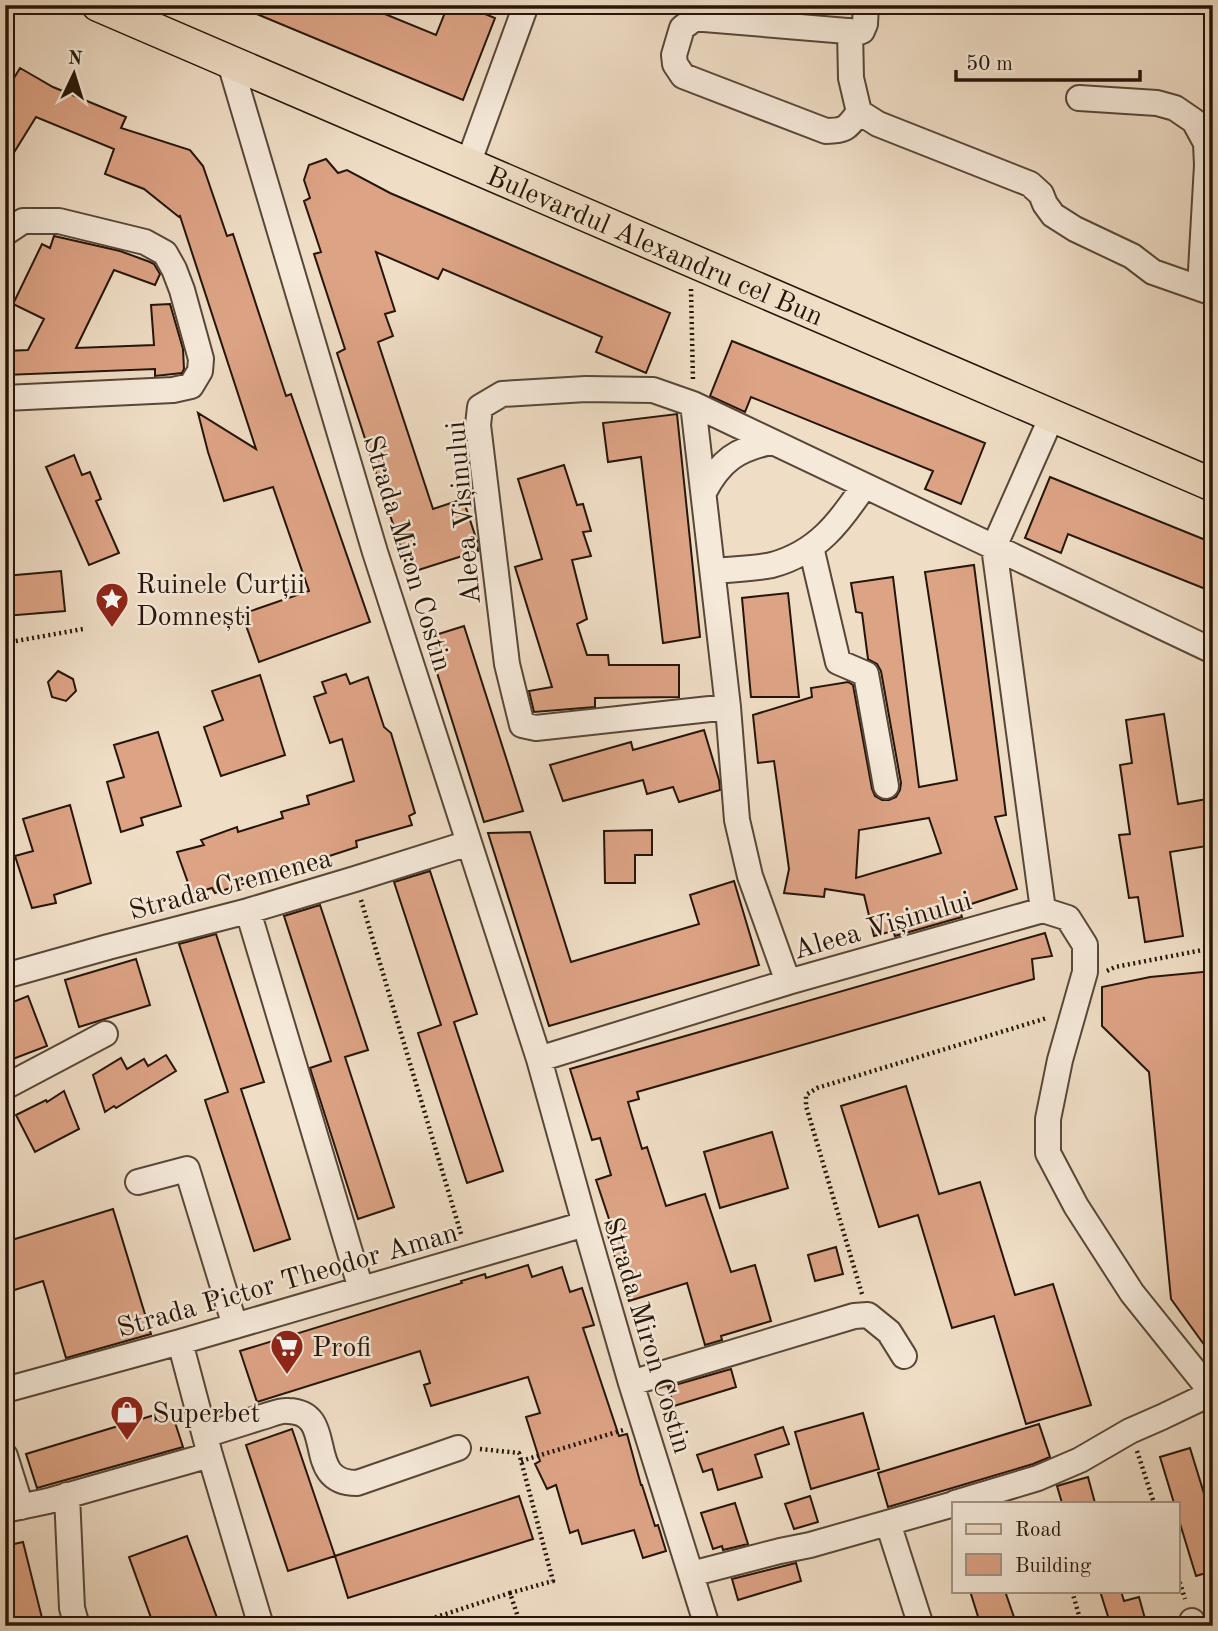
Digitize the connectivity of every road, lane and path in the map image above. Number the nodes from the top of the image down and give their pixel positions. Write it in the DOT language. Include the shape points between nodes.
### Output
graph roads {
  1 [pos="98,5"];
  2 [pos="866,5"];
  3 [pos="524,6"];
  4 [pos="850,31"];
  5 [pos="230,63"];
  6 [pos="1079,98"];
  7 [pos="859,112"];
  8 [pos="468,164"];
  9 [pos="5,233"];
  10 [pos="690,260"];
  11 [pos="1206,291"];
  12 [pos="5,398"];
  13 [pos="693,404"];
  14 [pos="1052,416"];
  15 [pos="771,442"];
  16 [pos="1213,485"];
  17 [pos="864,486"];
  18 [pos="704,492"];
  19 [pos="811,547"];
  20 [pos="994,547"];
  21 [pos="713,571"];
  22 [pos="83,629"];
  23 [pos="5,643"];
  24 [pos="1213,650"];
  25 [pos="728,707"];
  26 [pos="886,786"];
  27 [pos="469,843"];
  28 [pos="355,879"];
  29 [pos="1043,909"];
  30 [pos="248,911"];
  31 [pos="1213,948"];
  32 [pos="5,976"];
  33 [pos="788,982"];
  34 [pos="1076,1005"];
  35 [pos="104,1034"];
  36 [pos="539,1059"];
  37 [pos="5,1087"];
  38 [pos="138,1182"];
  39 [pos="584,1224"];
  40 [pos="468,1259"];
  41 [pos="361,1289"];
  42 [pos="868,1315"];
  43 [pos="235,1325"];
  44 [pos="180,1342"];
  45 [pos="904,1356"];
  46 [pos="631,1382"];
  47 [pos="5,1390"];
  48 [pos="1212,1393"];
  49 [pos="643,1423"];
  50 [pos="1130,1430"];
  51 [pos="207,1445"];
  52 [pos="458,1448"];
  53 [pos="5,1456"];
  54 [pos="521,1461"];
  55 [pos="68,1495"];
  56 [pos="957,1502"];
  57 [pos="1154,1502"];
  58 [pos="952,1504"];
  59 [pos="13,1508"];
  60 [pos="888,1523"];
  61 [pos="691,1574"];
  62 [pos="1072,1592"];
  63 [pos="510,1593"];
  64 [pos="77,1626"];
  65 [pos="261,1626"];
  66 [pos="409,1626"];
  67 [pos="521,1626"];
  68 [pos="707,1626"];
  69 [pos="921,1626"];
  70 [pos="1082,1626"];
  1 -- 5 [label="main road, Bulevardul Alexandru cel Bun"];
  2 -- 4 [label="street" via="863,31"];
  3 -- 8 [label="street"];
  4 -- 7 [label="street" via="851,78"];
  4 -- 7 [label="street" via="694,19 682,28 674,55 683,76 826,131 847,128"];
  5 -- 8 [label="main road, Bulevardul Alexandru cel Bun"];
  5 -- 27 [label="street, Strada Miron Costin" via="376,552"];
  6 -- 11 [label="street" via="1157,103 1194,121 1206,143"];
  7 -- 11 [label="street" via="878,124 1030,184 1053,215 1075,229 1132,256 1153,272"];
  8 -- 10 [label="main road, Bulevardul Alexandru cel Bun"];
  9 -- 12 [label="street" via="23,221 59,220 145,242 165,253 182,289 201,359 191,386 173,390"];
  10 -- 13 [label="path"];
  10 -- 14 [label="main road, Bulevardul Alexandru cel Bun"];
  13 -- 15 [label="street, Aleea Vișinului"];
  13 -- 18 [label="street, Aleea Vișinului"];
  13 -- 25 [label="street, Aleea Vișinului" via="653,390 502,394 480,407 478,425 507,664 522,725 536,728"];
  14 -- 16 [label="main road, Bulevardul Alexandru cel Bun"];
  14 -- 20 [label="street"];
  15 -- 17 [label="street, Aleea Vișinului"];
  15 -- 18 [label="street" via="753,445 725,461"];
  17 -- 19 [label="street" via="831,531"];
  17 -- 20 [label="street, Aleea Vișinului"];
  18 -- 21 [label="street, Aleea Vișinului"];
  19 -- 21 [label="street" via="771,565"];
  19 -- 26 [label="street" via="838,662 866,674"];
  20 -- 24 [label="street, Aleea Vișinului"];
  20 -- 29 [label="street"];
  21 -- 25 [label="street, Aleea Vișinului"];
  22 -- 23 [label="path"];
  25 -- 33 [label="street, Aleea Vișinului" via="737,820 750,876"];
  27 -- 28 [label="street, Strada Cremenea"];
  27 -- 36 [label="street, Strada Miron Costin"];
  28 -- 30 [label="street, Strada Cremenea"];
  28 -- 40 [label="path"];
  29 -- 33 [label="street, Aleea Vișinului"];
  29 -- 34 [label="street" via="1068,918 1085,945"];
  30 -- 32 [label="street, Strada Cremenea"];
  30 -- 41 [label="street"];
  31 -- 34 [label="path" via="1115,967 1101,974"];
  33 -- 36 [label="street"];
  34 -- 42 [label="path" via="1053,1016 817,1087 806,1095"];
  34 -- 48 [label="street" via="1048,1119 1048,1153 1132,1293"];
  35 -- 37 [label="street"];
  36 -- 39 [label="street, Strada Miron Costin"];
  38 -- 43 [label="street" via="187,1169"];
  39 -- 40 [label="street, Strada Pictor Theodor Aman"];
  39 -- 46 [label="street, Strada Miron Costin"];
  40 -- 41 [label="street, Strada Pictor Theodor Aman"];
  41 -- 43 [label="street, Strada Pictor Theodor Aman"];
  42 -- 45 [label="street" via="889,1332"];
  42 -- 46 [label="street"];
  43 -- 44 [label="street, Strada Pictor Theodor Aman"];
  44 -- 47 [label="street, Strada Pictor Theodor Aman"];
  44 -- 51 [label="street"];
  46 -- 49 [label="street, Strada Miron Costin"];
  48 -- 50 [label="street"];
  49 -- 54 [label="path"];
  49 -- 61 [label="street, Strada Miron Costin"];
  50 -- 56 [label="street" via="1038,1478"];
  50 -- 57 [label="path"];
  51 -- 52 [label="street" via="285,1410 301,1412 312,1419 329,1474 344,1483 357,1483"];
  51 -- 55 [label="street"];
  51 -- 65 [label="street"];
  52 -- 54 [label="path" via="519,1453"];
  53 -- 59 [label="street"];
  54 -- 63 [label="path" via="553,1581"];
  55 -- 59 [label="street"];
  55 -- 64 [label="street" via="72,1608"];
  58 -- 60 [label="street"];
  60 -- 61 [label="street"];
  60 -- 69 [label="street"];
  61 -- 68 [label="street, Strada Miron Costin"];
  62 -- 70 [label="path"];
  63 -- 66 [label="path"];
  63 -- 67 [label="path"];
}
